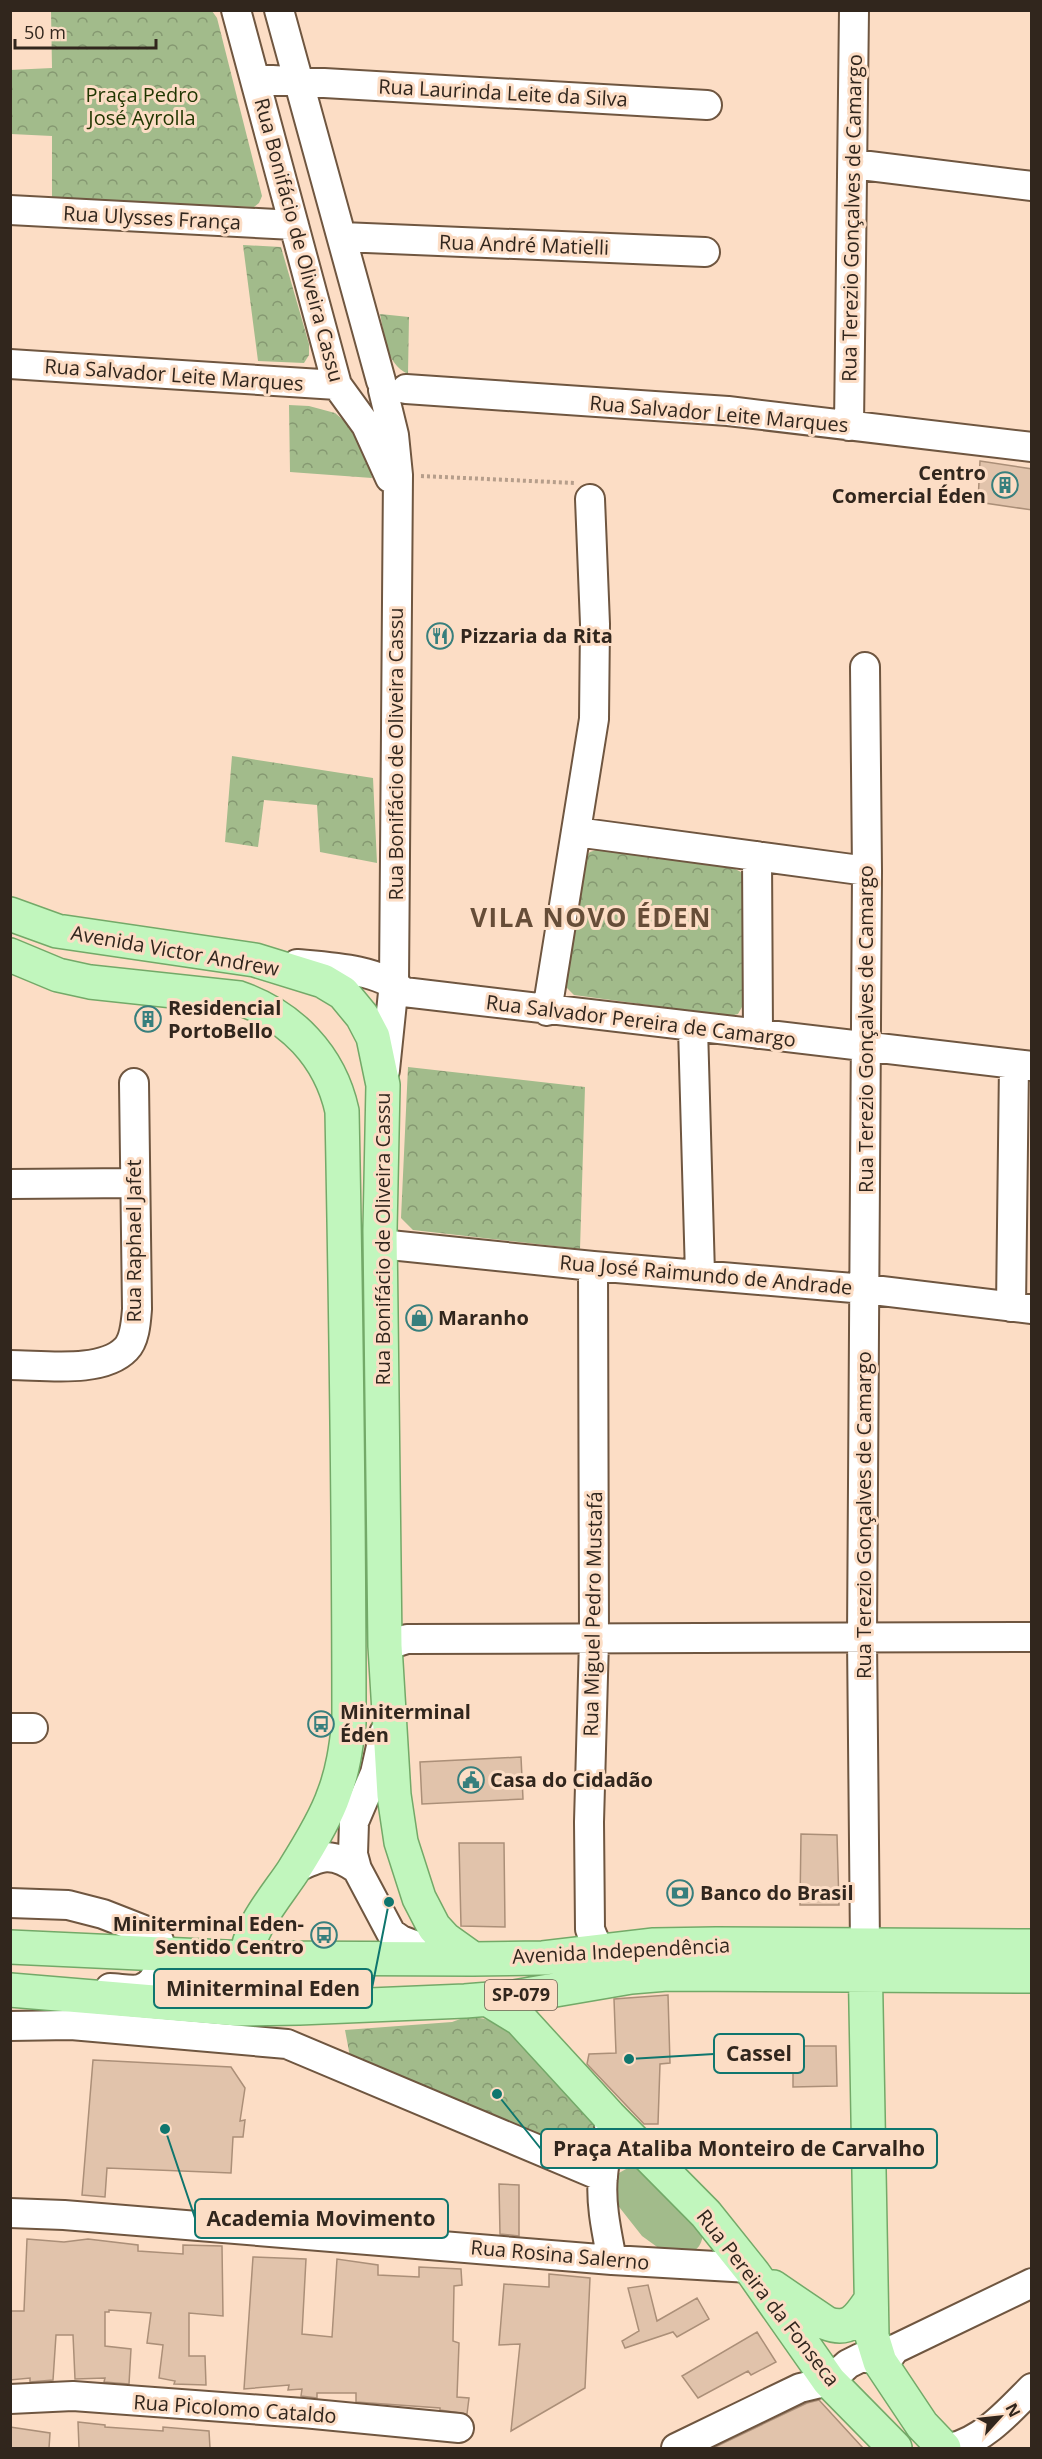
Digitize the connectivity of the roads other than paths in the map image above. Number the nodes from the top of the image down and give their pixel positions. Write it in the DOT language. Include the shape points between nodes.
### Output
graph roads {
  1 [pos="236,10"];
  2 [pos="279,10"];
  3 [pos="854,10"];
  4 [pos="255,78"];
  5 [pos="300,81"];
  6 [pos="707,105"];
  7 [pos="853,164"];
  8 [pos="1032,186"];
  9 [pos="10,210"];
  10 [pos="294,225"];
  11 [pos="342,237"];
  12 [pos="705,252"];
  13 [pos="10,364"];
  14 [pos="375,387"];
  15 [pos="849,426"];
  16 [pos="1032,447"];
  17 [pos="397,484"];
  18 [pos="590,499"];
  19 [pos="866,667"];
  20 [pos="576,832"];
  21 [pos="757,856"];
  22 [pos="867,871"];
  23 [pos="10,914"];
  24 [pos="207,954"];
  25 [pos="10,955"];
  26 [pos="255,960"];
  27 [pos="394,983"];
  28 [pos="125,988"];
  29 [pos="547,1011"];
  30 [pos="693,1028"];
  31 [pos="758,1034"];
  32 [pos="308,1042"];
  33 [pos="866,1048"];
  34 [pos="1023,1065"];
  35 [pos="134,1083"];
  36 [pos="383,1085"];
  37 [pos="343,1132"];
  38 [pos="135,1183"];
  39 [pos="10,1184"];
  40 [pos="380,1244"];
  41 [pos="593,1266"];
  42 [pos="700,1275"];
  43 [pos="865,1289"];
  44 [pos="1021,1308"];
  45 [pos="10,1365"];
  46 [pos="1032,1637"];
  47 [pos="862,1638"];
  48 [pos="594,1640"];
  49 [pos="385,1646"];
  50 [pos="349,1684"];
  51 [pos="388,1704"];
  52 [pos="294,1869"];
  53 [pos="357,1869"];
  54 [pos="10,1903"];
  55 [pos="10,1947"];
  56 [pos="609,1952"];
  57 [pos="162,1954"];
  58 [pos="247,1958"];
  59 [pos="473,1959"];
  60 [pos="865,1960"];
  61 [pos="1031,1968"];
  62 [pos="23,1991"];
  63 [pos="487,1999"];
  64 [pos="299,2008"];
  65 [pos="10,2026"];
  66 [pos="609,2116"];
  67 [pos="603,2177"];
  68 [pos="10,2213"];
  69 [pos="612,2260"];
  70 [pos="752,2271"];
  71 [pos="1032,2283"];
  72 [pos="870,2301"];
  73 [pos="883,2366"];
  74 [pos="829,2381"];
  75 [pos="1032,2388"];
  76 [pos="10,2399"];
  77 [pos="459,2428"];
  78 [pos="676,2448"];
  79 [pos="895,2448"];
  80 [pos="944,2448"];
  81 [pos="951,2448"];
  1 -- 4 [label="street, Rua Bonifácio de Oliveira Cassu"];
  2 -- 5 [label="street, Rua Bonifácio de Oliveira Cassu"];
  3 -- 7 [label="street, Rua Terezio Gonçalves de Camargo"];
  4 -- 5 [label="street, Rua Bonifácio de Oliveira Cassu"];
  4 -- 10 [label="street, Rua Bonifácio de Oliveira Cassu"];
  5 -- 6 [label="street, Rua Laurinda Leite da Silva"];
  5 -- 11 [label="street, Rua Bonifácio de Oliveira Cassu"];
  7 -- 8 [label="street"];
  7 -- 15 [label="street, Rua Terezio Gonçalves de Camargo"];
  9 -- 10 [label="street, Rua Ulysses França"];
  10 -- 14 [label="street, Rua Bonifácio de Oliveira Cassu"];
  11 -- 12 [label="street, Rua André Matielli"];
  11 -- 14 [label="street, Rua Bonifácio de Oliveira Cassu"];
  13 -- 14 [label="street, Rua Salvador Leite Marques"];
  14 -- 15 [label="street, Rua Salvador Leite Marques" via="728,411"];
  14 -- 17 [label="street, Rua Bonifácio de Oliveira Cassu" via="394,435"];
  14 -- 17 [label="street, Rua Bonifácio de Oliveira Cassu" via="366,425"];
  15 -- 16 [label="street, Rua Salvador Leite Marques"];
  17 -- 27 [label="street, Rua Bonifácio de Oliveira Cassu"];
  18 -- 20 [label="street" via="594,719"];
  19 -- 22 [label="street, Rua Terezio Gonçalves de Camargo"];
  20 -- 21 [label="street"];
  20 -- 29 [label="street"];
  21 -- 22 [label="street"];
  21 -- 31 [label="street"];
  22 -- 33 [label="street, Rua Terezio Gonçalves de Camargo"];
  23 -- 24 [label="main road, Avenida Victor Andrew" via="57,931"];
  24 -- 26 [label="main road, Avenida Victor Andrew"];
  24 -- 28 [label="main road" via="194,962 146,963 134,972"];
  25 -- 28 [label="main road, Avenida Victor Andrew" via="58,975"];
  26 -- 27 [label="street, Rua Salvador Pereira de Camargo" via="345,970"];
  26 -- 36 [label="main road, Avenida Victor Andrew" via="323,981 343,993 373,1037"];
  27 -- 29 [label="street, Rua Salvador Pereira de Camargo" via="404,992"];
  27 -- 36 [label="street, Rua Bonifácio de Oliveira Cassu"];
  28 -- 32 [label="main road, Avenida Victor Andrew" via="239,998 275,1013"];
  29 -- 30 [label="street, Rua Salvador Pereira de Camargo"];
  30 -- 31 [label="street, Rua Salvador Pereira de Camargo"];
  30 -- 42 [label="street"];
  31 -- 33 [label="street, Rua Salvador Pereira de Camargo"];
  32 -- 37 [label="main road, Rua Bonifácio de Oliveira Cassu" via="335,1086"];
  33 -- 34 [label="street, Rua Salvador Pereira de Camargo"];
  33 -- 43 [label="street, Rua Terezio Gonçalves de Camargo"];
  34 -- 44 [label="street"];
  35 -- 38 [label="street, Rua Raphael Jafet"];
  36 -- 40 [label="main road, Rua Bonifácio de Oliveira Cassu"];
  37 -- 40 [label="main road" via="351,1154 358,1213 368,1233"];
  37 -- 50 [label="main road, Rua Bonifácio de Oliveira Cassu"];
  38 -- 39 [label="street"];
  38 -- 45 [label="street, Rua Raphael Jafet" via="137,1310 128,1348 110,1362 92,1365"];
  40 -- 41 [label="street, Rua José Raimundo de Andrade"];
  40 -- 49 [label="main road, Rua Bonifácio de Oliveira Cassu"];
  41 -- 42 [label="street, Rua José Raimundo de Andrade"];
  41 -- 48 [label="street, Rua Miguel Pedro Mustafá"];
  42 -- 43 [label="street, Rua José Raimundo de Andrade"];
  43 -- 44 [label="street, Rua José Raimundo de Andrade"];
  43 -- 47 [label="street, Rua Terezio Gonçalves de Camargo"];
  46 -- 47 [label="street"];
  47 -- 48 [label="street"];
  47 -- 60 [label="street, Rua Terezio Gonçalves de Camargo"];
  48 -- 49 [label="street" via="407,1639"];
  48 -- 56 [label="street, Rua Miguel Pedro Mustafá" via="590,1929 597,1944"];
  49 -- 50 [label="main road" via="361,1666"];
  49 -- 51 [label="main road, Rua Bonifácio de Oliveira Cassu"];
  50 -- 52 [label="main road, Rua Bonifácio de Oliveira Cassu" via="345,1756 334,1796"];
  51 -- 53 [label="street" via="375,1773 354,1822 352,1854"];
  51 -- 59 [label="main road, Rua Bonifácio de Oliveira Cassu" via="394,1795 408,1867 434,1927"];
  52 -- 53 [label="street" via="318,1858 333,1857"];
  52 -- 58 [label="main road, Rua Bonifácio de Oliveira Cassu" via="253,1934"];
  53 -- 59 [label="street" via="384,1923 396,1936 422,1948"];
  54 -- 57 [label="street" via="68,1905 103,1914 154,1935"];
  55 -- 57 [label="main road, Avenida Independência / SP-079"];
  56 -- 59 [label="main road, Avenida Independência / SP-079"];
  56 -- 60 [label="main road, Avenida Independência / SP-079" via="675,1945"];
  57 -- 58 [label="main road, Avenida Independência / SP-079"];
  57 -- 62 [label="street, Avenida Independência" via="155,1976 141,1989 63,1983"];
  58 -- 59 [label="main road, Avenida Independência / SP-079"];
  58 -- 64 [label="main road, Avenida Independência / SP-079" via="260,1991 275,2001"];
  60 -- 61 [label="main road, Avenida Independência / SP-079"];
  60 -- 63 [label="main road, Avenida Independência / SP-079" via="631,1977"];
  60 -- 72 [label="main road, Rua Terezio Gonçalves de Camargo"];
  62 -- 64 [label="main road, Avenida Independência / SP-079" via="237,2009"];
  63 -- 64 [label="main road, Avenida Independência / SP-079"];
  63 -- 66 [label="main road, Rua Pereira da Fonseca" via="520,2019"];
  65 -- 67 [label="street" via="71,2025 287,2044"];
  66 -- 67 [label="street" via="610,2137"];
  66 -- 70 [label="main road, Rua Pereira da Fonseca" via="706,2214"];
  67 -- 69 [label="street"];
  68 -- 69 [label="street, Rua Rosina Salerno"];
  69 -- 70 [label="street, Rua Rosina Salerno"];
  70 -- 72 [label="main road" via="835,2326 847,2326 859,2319"];
  70 -- 74 [label="main road, Rua Pereira da Fonseca"];
  71 -- 73 [label="street" via="895,2349"];
  72 -- 73 [label="main road, Rua Terezio Gonçalves de Camargo" via="872,2336"];
  73 -- 74 [label="street" via="860,2358"];
  73 -- 80 [label="main road" via="922,2425"];
  74 -- 78 [label="street" via="800,2388"];
  74 -- 79 [label="main road, Rua Pereira da Fonseca"];
  75 -- 81 [label="street" via="989,2429"];
  76 -- 77 [label="street, Rua Picolomo Cataldo" via="73,2396"];
}
